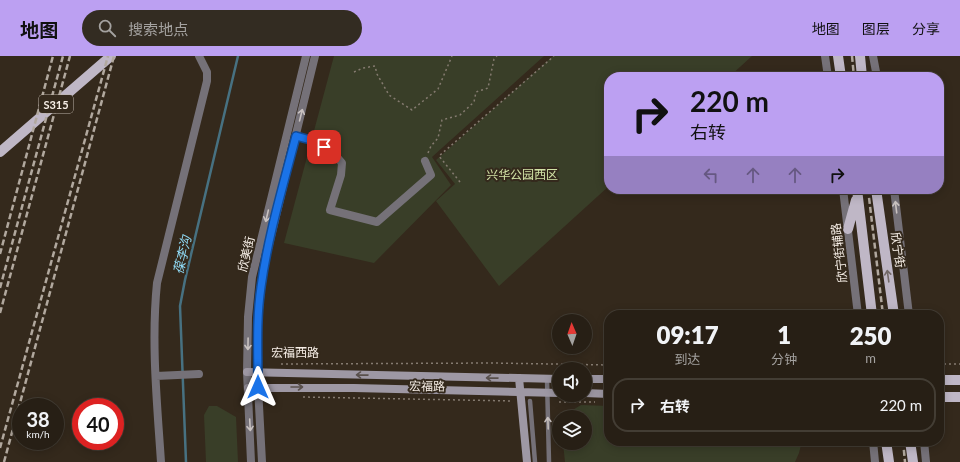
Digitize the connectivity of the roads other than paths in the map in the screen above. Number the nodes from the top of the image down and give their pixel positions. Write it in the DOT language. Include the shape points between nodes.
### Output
graph roads {
  1 [pos="112,56"];
  2 [pos="199,56"];
  3 [pos="306,56"];
  4 [pos="315,56"];
  5 [pos="825,56"];
  6 [pos="838,56"];
  7 [pos="860,56"];
  8 [pos="873,56"];
  9 [pos="827,72"];
  10 [pos="840,72"];
  11 [pos="862,72"];
  12 [pos="876,72"];
  13 [pos="296,136"];
  14 [pos="0,152"];
  15 [pos="425,161"];
  16 [pos="844,194"];
  17 [pos="857,194"];
  18 [pos="858,194"];
  19 [pos="877,194"];
  20 [pos="895,194"];
  21 [pos="848,229"];
  22 [pos="857,310"];
  23 [pos="871,310"];
  24 [pos="893,310"];
  25 [pos="908,310"];
  26 [pos="247,372"];
  27 [pos="258,373"];
  28 [pos="198,374"];
  29 [pos="158,376"];
  30 [pos="519,378"];
  31 [pos="547,379"];
  32 [pos="552,379"];
  33 [pos="592,379"];
  34 [pos="604,379"];
  35 [pos="944,380"];
  36 [pos="960,380"];
  37 [pos="258,387"];
  38 [pos="248,388"];
  39 [pos="520,392"];
  40 [pos="592,393"];
  41 [pos="604,394"];
  42 [pos="552,395"];
  43 [pos="547,397"];
  44 [pos="944,397"];
  45 [pos="960,397"];
  46 [pos="530,401"];
  47 [pos="873,446"];
  48 [pos="887,446"];
  49 [pos="911,446"];
  50 [pos="924,446"];
  51 [pos="161,462"];
  52 [pos="251,462"];
  53 [pos="262,462"];
  54 [pos="527,462"];
  55 [pos="535,462"];
  56 [pos="549,462"];
  57 [pos="875,462"];
  58 [pos="889,462"];
  59 [pos="913,462"];
  60 [pos="926,462"];
  1 -- 14 [label="main road, S315"];
  2 -- 29 [label="street" via="207,72 207,81 157,283 154,312"];
  3 -- 26 [label="street, 欣美街, one-way" via="252,277"];
  13 -- 4 [label="street, 欣美街, one-way"];
  5 -- 9 [label="street"];
  6 -- 10 [label="main road"];
  7 -- 11 [label="main road"];
  8 -- 12 [label="street"];
  13 -- 15 [label="street" via="314,141 334,153 342,163 330,210 377,222 431,175"];
  13 -- 27 [label="street, 欣美街" via="266,257 261,288"];
  16 -- 21 [label="street, 欣宁街辅路"];
  17 -- 21 [label="main road"];
  18 -- 23 [label="main road"];
  24 -- 19 [label="main road, 欣宁街, one-way"];
  25 -- 20 [label="street, one-way"];
  21 -- 22 [label="street, 欣宁街辅路"];
  26 -- 27 [label="main road, 宏福西路"];
  26 -- 38 [label="street, 欣美街"];
  30 -- 27 [label="main road, 宏福西路, one-way"];
  27 -- 37 [label="street, 欣美街"];
  28 -- 29 [label="street"];
  29 -- 51 [label="street"];
  30 -- 31 [label="main road, 宏福西路"];
  30 -- 39 [label="main road"];
  31 -- 32 [label="main road, 宏福西路"];
  31 -- 43 [label="lane"];
  33 -- 34 [label="main road"];
  35 -- 36 [label="main road"];
  37 -- 38 [label="main road"];
  37 -- 39 [label="main road, one-way"];
  37 -- 53 [label="street, 欣美街"];
  38 -- 52 [label="street, 欣美街, one-way"];
  39 -- 43 [label="main road"];
  39 -- 54 [label="main road"];
  40 -- 41 [label="main road"];
  42 -- 43 [label="main road"];
  56 -- 43 [label="lane, one-way"];
  44 -- 45 [label="main road"];
  46 -- 55 [label="lane"];
  47 -- 57 [label="street"];
  48 -- 58 [label="main road"];
  49 -- 59 [label="main road"];
  50 -- 60 [label="street"];
}
